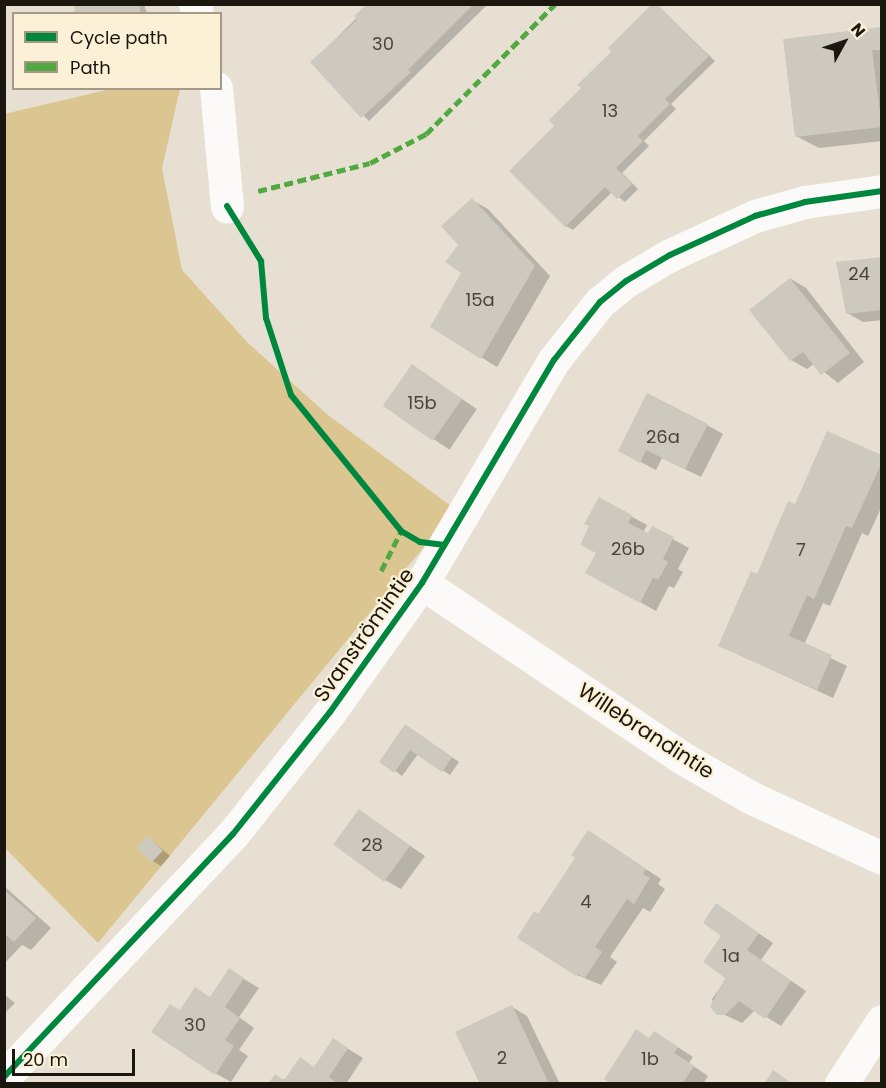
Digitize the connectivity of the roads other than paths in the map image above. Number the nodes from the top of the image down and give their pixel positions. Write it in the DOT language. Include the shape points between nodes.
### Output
graph roads {
  1 [pos="216,90"];
  2 [pos="882,191"];
  3 [pos="227,206"];
  4 [pos="422,583"];
  5 [pos="882,858"];
  6 [pos="882,1022"];
  7 [pos="4,1077"];
  8 [pos="841,1083"];
  1 -- 3 [label="street"];
  2 -- 4 [label="street, Svanströmintie" via="805,202 755,216 670,255 600,302 554,360"];
  4 -- 5 [label="street, Willebrandintie" via="684,759 750,797"];
  4 -- 7 [label="street, Svanströmintie" via="330,711 233,834"];
  6 -- 8 [label="street"];
}
